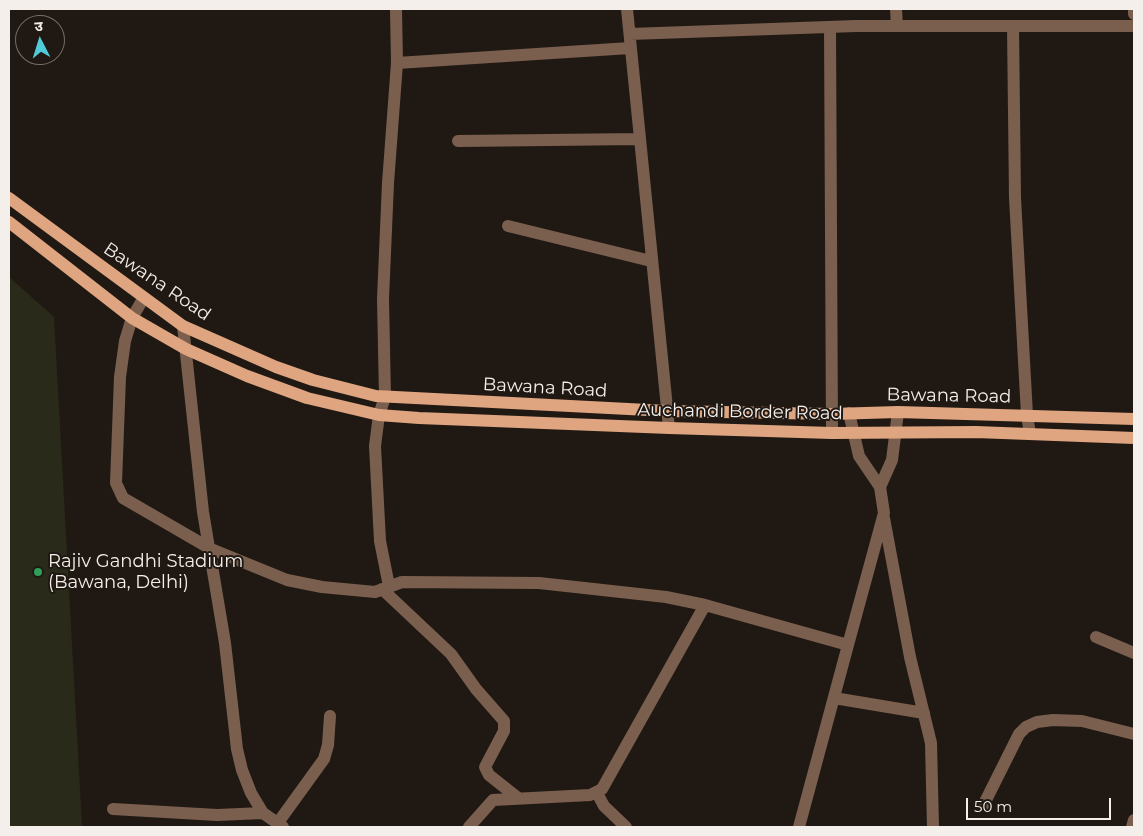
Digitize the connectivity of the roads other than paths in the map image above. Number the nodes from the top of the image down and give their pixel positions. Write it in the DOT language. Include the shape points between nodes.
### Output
graph roads {
  1 [pos="396,9"];
  2 [pos="627,9"];
  3 [pos="896,9"];
  4 [pos="1134,9"];
  5 [pos="1134,14"];
  6 [pos="897,26"];
  7 [pos="1013,26"];
  8 [pos="1134,26"];
  9 [pos="830,28"];
  10 [pos="630,34"];
  11 [pos="630,48"];
  12 [pos="397,63"];
  13 [pos="458,140"];
  14 [pos="639,140"];
  15 [pos="9,198"];
  16 [pos="9,222"];
  17 [pos="508,226"];
  18 [pos="651,261"];
  19 [pos="143,299"];
  20 [pos="132,318"];
  21 [pos="183,326"];
  22 [pos="186,349"];
  23 [pos="276,367"];
  24 [pos="269,385"];
  25 [pos="385,397"];
  26 [pos="480,402"];
  27 [pos="585,407"];
  28 [pos="667,411"];
  29 [pos="898,412"];
  30 [pos="849,413"];
  31 [pos="832,414"];
  32 [pos="379,415"];
  33 [pos="1027,415"];
  34 [pos="1134,419"];
  35 [pos="480,421"];
  36 [pos="586,425"];
  37 [pos="669,428"];
  38 [pos="897,431"];
  39 [pos="832,432"];
  40 [pos="852,432"];
  41 [pos="1030,434"];
  42 [pos="1134,438"];
  43 [pos="880,486"];
  44 [pos="884,513"];
  45 [pos="211,549"];
  46 [pos="386,588"];
  47 [pos="705,605"];
  48 [pos="1096,637"];
  49 [pos="848,645"];
  50 [pos="1134,653"];
  51 [pos="834,698"];
  52 [pos="924,713"];
  53 [pos="330,716"];
  54 [pos="1134,734"];
  55 [pos="597,793"];
  56 [pos="518,798"];
  57 [pos="983,806"];
  58 [pos="113,809"];
  59 [pos="263,812"];
  60 [pos="1134,820"];
  61 [pos="280,826"];
  62 [pos="469,827"];
  63 [pos="626,827"];
  64 [pos="799,827"];
  65 [pos="933,827"];
  66 [pos="1132,827"];
  1 -- 12 [label="street"];
  2 -- 10 [label="street"];
  3 -- 6 [label="street"];
  4 -- 5 [label="street"];
  6 -- 7 [label="street"];
  6 -- 9 [label="street"];
  7 -- 8 [label="street"];
  7 -- 33 [label="street" via="1015,198"];
  9 -- 10 [label="street"];
  9 -- 31 [label="street"];
  10 -- 11 [label="street"];
  11 -- 12 [label="street"];
  11 -- 14 [label="street"];
  12 -- 25 [label="street" via="383,299"];
  13 -- 14 [label="street"];
  14 -- 18 [label="street"];
  15 -- 19 [label="main road, Bawana Road"];
  16 -- 20 [label="main road, Auchandi Border Road"];
  17 -- 18 [label="street"];
  18 -- 28 [label="street"];
  19 -- 20 [label="street"];
  19 -- 21 [label="main road, Bawana Road"];
  20 -- 22 [label="main road, Auchandi Border Road"];
  20 -- 45 [label="street" via="124,341 120,377 116,483 123,498"];
  21 -- 22 [label="street"];
  21 -- 23 [label="main road, Bawana Road"];
  22 -- 24 [label="main road, Auchandi Border Road"];
  22 -- 45 [label="street"];
  23 -- 24 [label="main road"];
  23 -- 25 [label="main road, Bawana Road" via="313,380"];
  24 -- 32 [label="main road, Auchandi Border Road" via="307,398"];
  25 -- 26 [label="main road, Bawana Road"];
  25 -- 32 [label="street"];
  26 -- 27 [label="main road, Bawana Road"];
  26 -- 35 [label="main road"];
  27 -- 28 [label="main road, Bawana Road"];
  27 -- 36 [label="main road"];
  28 -- 31 [label="main road, Bawana Road"];
  28 -- 37 [label="street"];
  29 -- 30 [label="main road, Bawana Road"];
  29 -- 33 [label="main road, Bawana Road"];
  29 -- 38 [label="street"];
  30 -- 31 [label="main road, Bawana Road"];
  30 -- 40 [label="street"];
  31 -- 39 [label="street"];
  32 -- 35 [label="main road, Auchandi Border Road"];
  32 -- 46 [label="street" via="375,446 378,524"];
  33 -- 34 [label="main road, Bawana Road"];
  33 -- 41 [label="street"];
  35 -- 36 [label="main road, Auchandi Border Road"];
  36 -- 37 [label="main road, Auchandi Border Road"];
  37 -- 39 [label="main road, Auchandi Border Road"];
  38 -- 40 [label="main road, Auchandi Border Road"];
  38 -- 41 [label="main road, Auchandi Border Road"];
  38 -- 43 [label="street" via="892,460"];
  39 -- 40 [label="main road, Auchandi Border Road"];
  40 -- 43 [label="street" via="859,456"];
  41 -- 42 [label="main road, Auchandi Border Road"];
  43 -- 44 [label="street"];
  44 -- 49 [label="street"];
  44 -- 52 [label="street" via="910,657"];
  45 -- 46 [label="street" via="287,580 371,592"];
  45 -- 59 [label="street" via="237,749 242,770"];
  46 -- 47 [label="street" via="402,582 539,583 666,597"];
  46 -- 56 [label="street" via="451,654 504,721 504,731 485,767 489,775"];
  47 -- 49 [label="street"];
  47 -- 55 [label="street" via="635,733"];
  48 -- 50 [label="street"];
  49 -- 51 [label="street"];
  51 -- 52 [label="street"];
  51 -- 64 [label="street"];
  52 -- 65 [label="street" via="931,743"];
  53 -- 61 [label="street" via="324,759"];
  54 -- 57 [label="street" via="1082,721 1053,720 1026,727 1019,734"];
  55 -- 56 [label="street"];
  55 -- 63 [label="street" via="604,806"];
  56 -- 62 [label="street" via="493,800"];
  58 -- 59 [label="street" via="217,815"];
  59 -- 61 [label="street"];
  60 -- 66 [label="street"];
}
